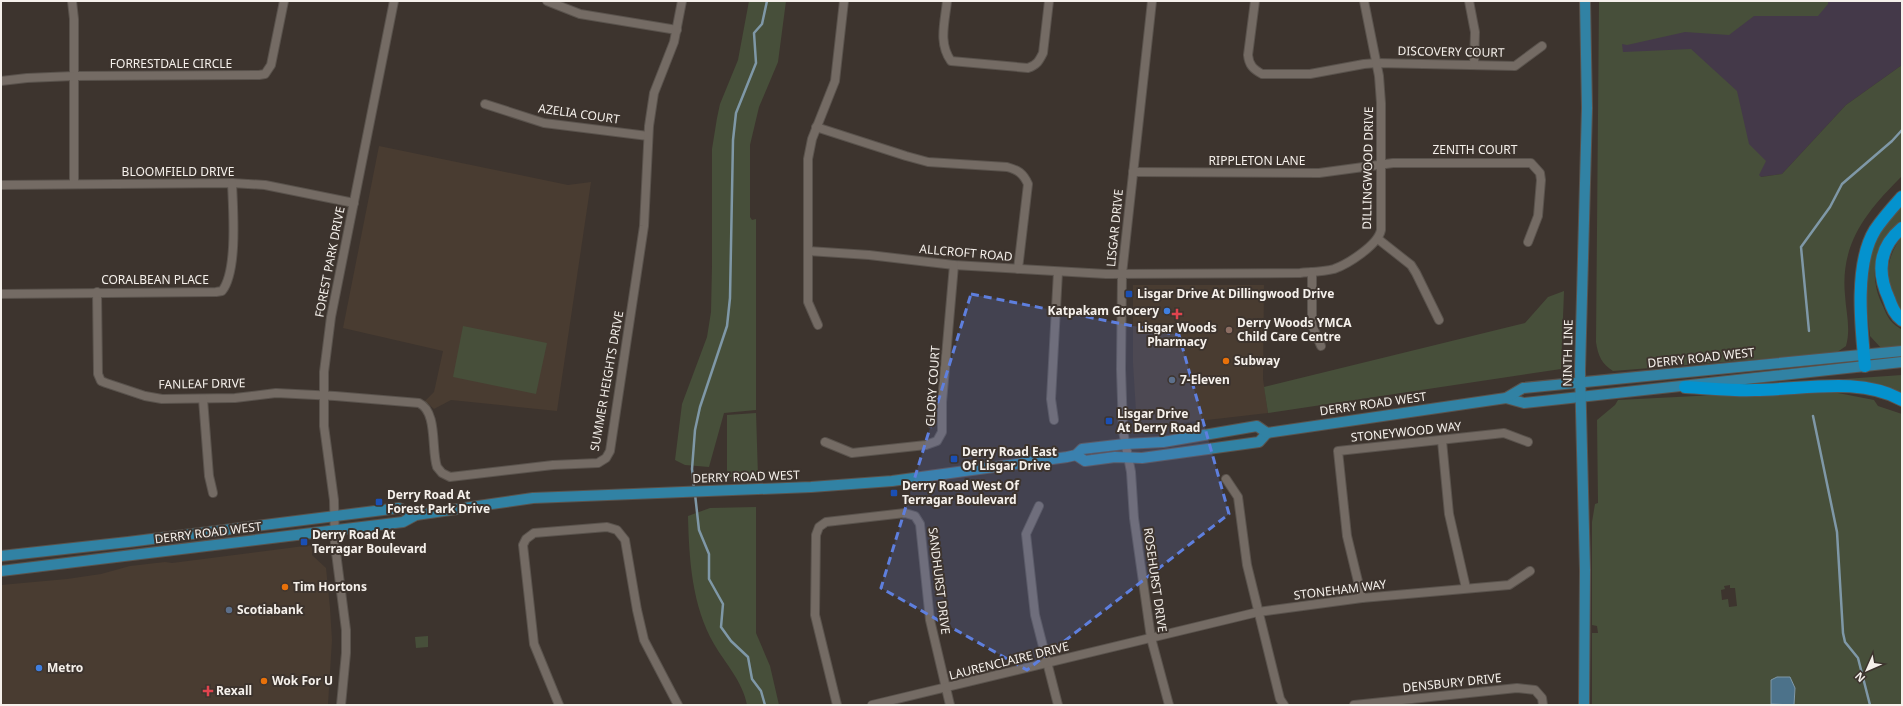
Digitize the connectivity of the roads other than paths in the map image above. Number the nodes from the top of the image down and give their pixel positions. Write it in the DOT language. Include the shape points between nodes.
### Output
graph roads {
  1 [pos="72,1"];
  2 [pos="284,1"];
  3 [pos="394,1"];
  4 [pos="547,1"];
  5 [pos="682,1"];
  6 [pos="844,1"];
  7 [pos="947,1"];
  8 [pos="1048,1"];
  9 [pos="1152,1"];
  10 [pos="1255,1"];
  11 [pos="1364,1"];
  12 [pos="1469,1"];
  13 [pos="1585,1"];
  14 [pos="677,30"];
  15 [pos="1542,46"];
  16 [pos="1377,63"];
  17 [pos="1474,65"];
  18 [pos="74,76"];
  19 [pos="1,81"];
  20 [pos="485,104"];
  21 [pos="816,127"];
  22 [pos="648,136"];
  23 [pos="1381,164"];
  24 [pos="1133,172"];
  25 [pos="232,183"];
  26 [pos="74,184"];
  27 [pos="1,185"];
  28 [pos="1902,197"];
  29 [pos="354,203"];
  30 [pos="1902,228"];
  31 [pos="1378,239"];
  32 [pos="1528,242"];
  33 [pos="808,251"];
  34 [pos="954,265"];
  35 [pos="1018,269"];
  36 [pos="1058,272"];
  37 [pos="1312,272"];
  38 [pos="1122,274"];
  39 [pos="97,292"];
  40 [pos="1,294"];
  41 [pos="1439,320"];
  42 [pos="1902,320"];
  43 [pos="818,325"];
  44 [pos="1321,346"];
  45 [pos="1902,351"];
  46 [pos="1864,360"];
  47 [pos="1902,362"];
  48 [pos="1580,384"];
  49 [pos="1685,387"];
  50 [pos="323,395"];
  51 [pos="1580,397"];
  52 [pos="1506,398"];
  53 [pos="203,399"];
  54 [pos="1902,400"];
  55 [pos="1054,420"];
  56 [pos="1267,432"];
  57 [pos="1442,441"];
  58 [pos="825,442"];
  59 [pos="1528,442"];
  60 [pos="1125,444"];
  61 [pos="1076,455"];
  62 [pos="1128,457"];
  63 [pos="1226,479"];
  64 [pos="213,493"];
  65 [pos="1039,506"];
  66 [pos="416,515"];
  67 [pos="335,516"];
  68 [pos="335,530"];
  69 [pos="1,556"];
  70 [pos="1,571"];
  71 [pos="1530,571"];
  72 [pos="1466,588"];
  73 [pos="1362,598"];
  74 [pos="1258,612"];
  75 [pos="1151,638"];
  76 [pos="1048,664"];
  77 [pos="946,688"];
  78 [pos="341,705"];
  79 [pos="559,705"];
  80 [pos="678,705"];
  81 [pos="836,705"];
  82 [pos="872,705"];
  83 [pos="950,705"];
  84 [pos="1058,705"];
  85 [pos="1169,705"];
  86 [pos="1284,705"];
  87 [pos="1354,705"];
  88 [pos="1543,705"];
  89 [pos="1584,705"];
  1 -- 18 [label="street"];
  2 -- 18 [label="street, FORRESTDALE CIRCLE" via="271,65 265,74"];
  3 -- 29 [label="street, FOREST PARK DRIVE"];
  4 -- 14 [label="street" via="580,14"];
  5 -- 14 [label="street"];
  6 -- 21 [label="street" via="835,81"];
  7 -- 8 [label="street" via="942,43 945,54 951,61 1028,68 1039,61 1043,53"];
  9 -- 24 [label="street, LISGAR DRIVE"];
  10 -- 16 [label="street, DISCOVERY COURT" via="1248,55 1249,63 1262,74 1310,74"];
  11 -- 16 [label="street, DILLINGWOOD DRIVE"];
  12 -- 17 [label="street" via="1475,32"];
  13 -- 48 [label="main road, NINTH LINE" via="1587,108"];
  14 -- 22 [label="street" via="654,93"];
  15 -- 17 [label="street, DISCOVERY COURT" via="1514,66"];
  16 -- 17 [label="street, DISCOVERY COURT"];
  16 -- 23 [label="street, DILLINGWOOD DRIVE" via="1381,103"];
  18 -- 19 [label="street, FORRESTDALE CIRCLE"];
  18 -- 26 [label="street"];
  20 -- 22 [label="street, AZELIA COURT" via="544,122"];
  21 -- 33 [label="street" via="808,159"];
  21 -- 35 [label="street" via="928,162 1007,167 1018,170 1028,184"];
  22 -- 50 [label="street, SUMMER HEIGHTS DRIVE" via="644,226 610,451 602,462 450,477 437,467 430,418 422,405 413,402"];
  23 -- 24 [label="street, RIPPLETON LANE" via="1319,173"];
  23 -- 31 [label="street, DILLINGWOOD DRIVE" via="1381,230"];
  23 -- 32 [label="street, ZENITH COURT" via="1531,163 1540,173 1541,180 1538,216"];
  24 -- 38 [label="street, LISGAR DRIVE"];
  25 -- 26 [label="street, BLOOMFIELD DRIVE"];
  25 -- 29 [label="street, BLOOMFIELD DRIVE" via="265,185"];
  25 -- 39 [label="street, CORALBEAN PLACE" via="232,259 228,281 222,291"];
  26 -- 27 [label="street, BLOOMFIELD DRIVE"];
  28 -- 46 [label="highway" via="1875,231 1863,262 1861,283"];
  29 -- 50 [label="street, FOREST PARK DRIVE" via="328,338"];
  30 -- 42 [label="highway" via="1884,250 1880,271 1885,291 1896,315"];
  31 -- 37 [label="street, DILLINGWOOD DRIVE" via="1340,266"];
  31 -- 41 [label="street" via="1411,265"];
  33 -- 34 [label="street, ALLCROFT ROAD" via="876,255"];
  33 -- 43 [label="street" via="808,302"];
  34 -- 35 [label="street, ALLCROFT ROAD"];
  34 -- 58 [label="street, GLORY COURT" via="940,437 926,445 852,453"];
  35 -- 36 [label="street, ALLCROFT ROAD"];
  36 -- 38 [label="street, ALLCROFT ROAD"];
  36 -- 55 [label="street" via="1051,399"];
  37 -- 38 [label="street, DILLINGWOOD DRIVE"];
  37 -- 44 [label="street" via="1312,325"];
  38 -- 60 [label="street, LISGAR DRIVE" via="1120,357"];
  39 -- 40 [label="street, CORALBEAN PLACE"];
  39 -- 53 [label="street, FANLEAF DRIVE" via="98,374 101,381 149,397"];
  45 -- 46 [label="main road, DERRY ROAD WEST"];
  46 -- 47 [label="main road, DERRY ROAD WEST"];
  46 -- 48 [label="main road, DERRY ROAD WEST"];
  46 -- 49 [label="main road, DERRY ROAD WEST"];
  48 -- 51 [label="main road, NINTH LINE"];
  48 -- 52 [label="main road, DERRY ROAD WEST" via="1523,388"];
  49 -- 51 [label="main road, DERRY ROAD WEST"];
  49 -- 54 [label="highway" via="1754,390 1861,387"];
  50 -- 53 [label="street, FANLEAF DRIVE" via="276,393"];
  50 -- 67 [label="street, FOREST PARK DRIVE" via="324,426"];
  51 -- 52 [label="main road, DERRY ROAD WEST" via="1524,403"];
  51 -- 89 [label="main road, NINTH LINE"];
  52 -- 56 [label="main road, DERRY ROAD WEST"];
  53 -- 64 [label="street" via="209,476"];
  56 -- 60 [label="main road, DERRY ROAD WEST" via="1257,426 1163,442"];
  56 -- 62 [label="main road, DERRY ROAD WEST" via="1259,442 1142,458"];
  57 -- 59 [label="street, STONEYWOOD WAY" via="1504,433"];
  57 -- 72 [label="street" via="1448,514"];
  57 -- 73 [label="street, STONEYWOOD WAY" via="1338,451 1348,536"];
  60 -- 61 [label="main road, DERRY ROAD WEST" via="1082,449"];
  60 -- 62 [label="street, LISGAR DRIVE"];
  61 -- 62 [label="main road, DERRY ROAD WEST" via="1085,461"];
  61 -- 66 [label="main road, DERRY ROAD WEST" via="974,472 892,481 811,487 533,498"];
  62 -- 75 [label="street, ROSEHURST DRIVE"];
  63 -- 74 [label="street" via="1238,497 1247,565"];
  65 -- 76 [label="street" via="1026,534 1035,615"];
  66 -- 67 [label="main road, DERRY ROAD WEST" via="399,508"];
  66 -- 68 [label="main road, DERRY ROAD WEST" via="402,522"];
  67 -- 68 [label="street, FOREST PARK DRIVE"];
  67 -- 69 [label="main road, DERRY ROAD WEST"];
  68 -- 70 [label="main road, DERRY ROAD WEST"];
  68 -- 78 [label="street, FOREST PARK DRIVE" via="346,641"];
  71 -- 72 [label="street, STONEHAM WAY" via="1509,585"];
  72 -- 73 [label="street, STONEHAM WAY"];
  73 -- 74 [label="street, STONEHAM WAY"];
  74 -- 75 [label="street, STONEHAM WAY"];
  74 -- 86 [label="street" via="1280,699"];
  75 -- 76 [label="street, LAURENCLAIRE DRIVE"];
  75 -- 85 [label="street, ROSEHURST DRIVE"];
  76 -- 77 [label="street, LAURENCLAIRE DRIVE"];
  76 -- 84 [label="street"];
  77 -- 81 [label="street, SANDHURST DRIVE" via="930,620 920,524 915,516 905,513 826,522 819,527 816,534 815,615"];
  77 -- 82 [label="street, LAURENCLAIRE DRIVE"];
  77 -- 83 [label="street, SANDHURST DRIVE"];
  79 -- 80 [label="street" via="534,644 523,545 534,532 607,527 617,530 625,540 644,640"];
  87 -- 88 [label="street, DENSBURY DRIVE" via="1517,688 1535,690 1542,698"];
}
